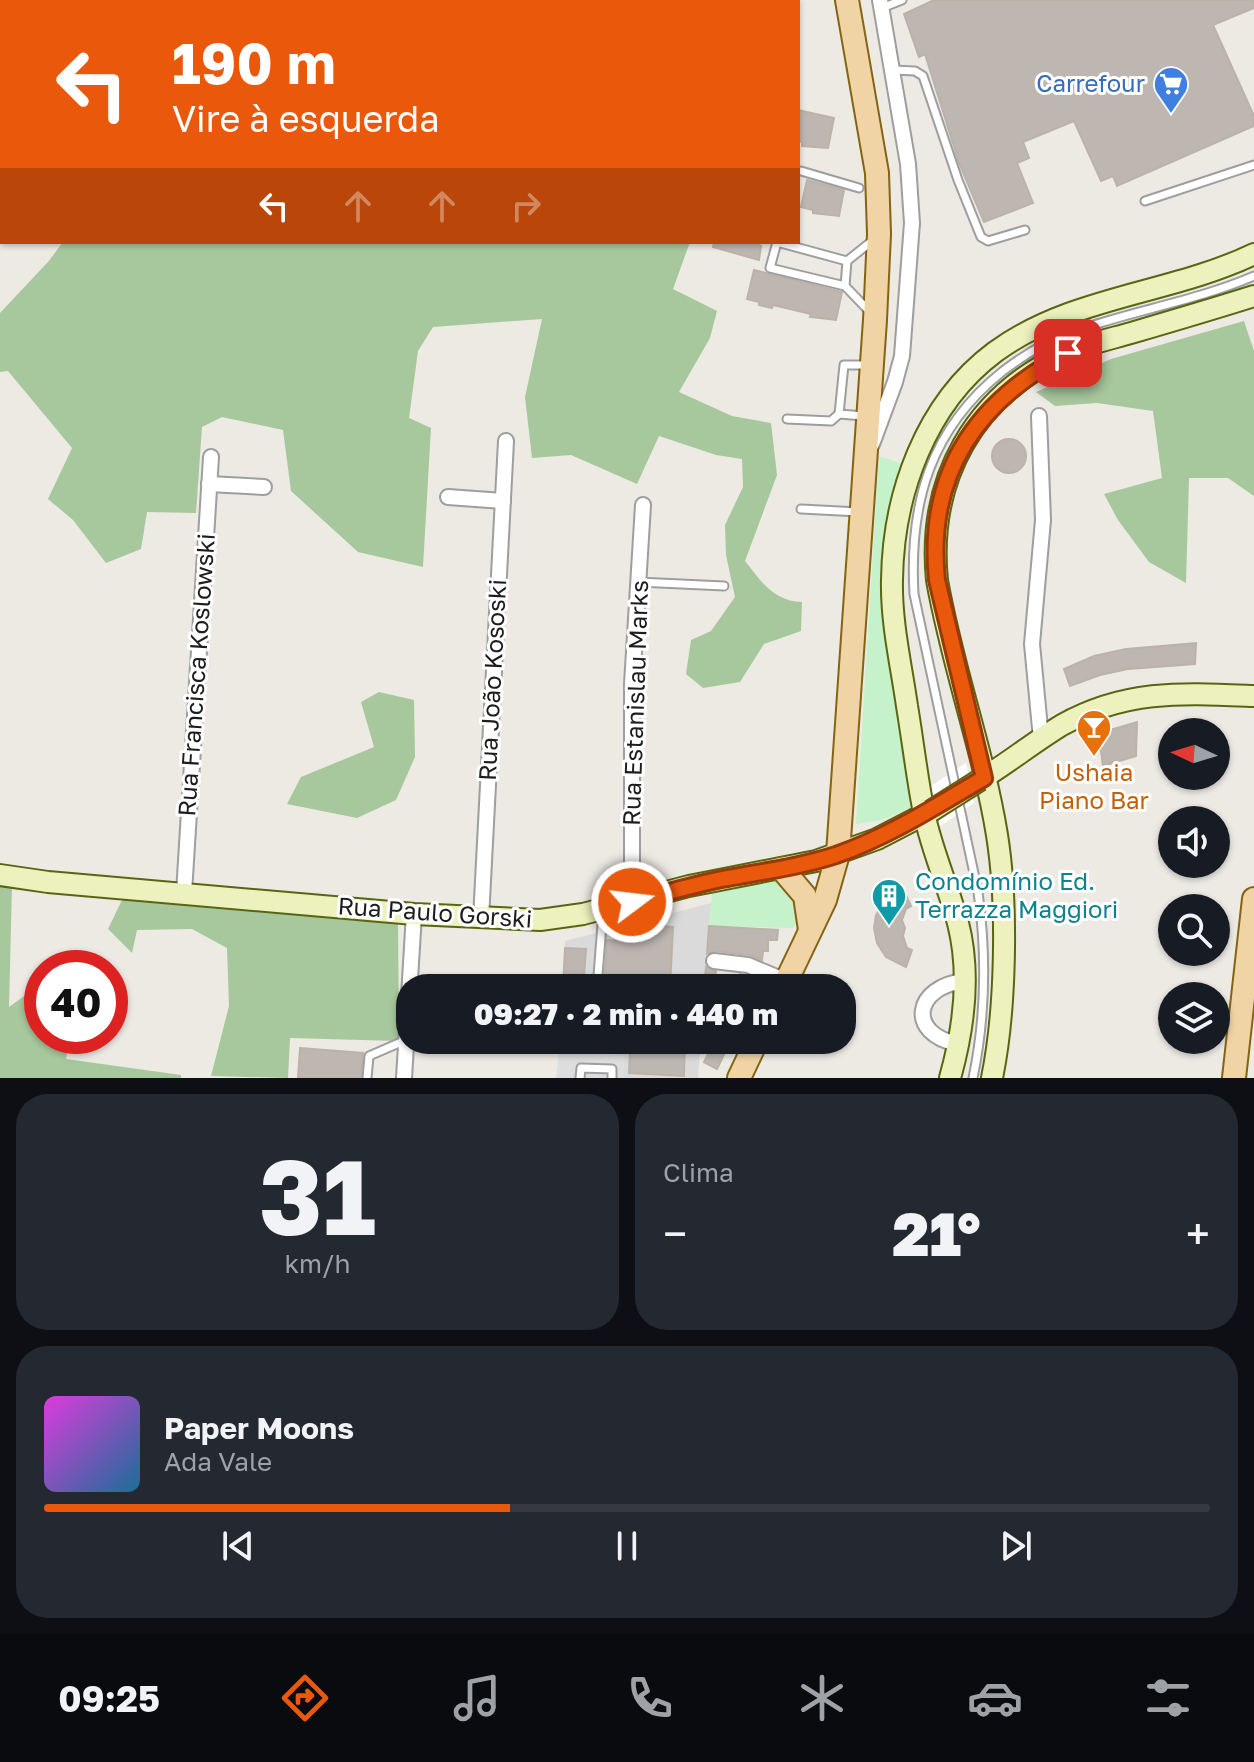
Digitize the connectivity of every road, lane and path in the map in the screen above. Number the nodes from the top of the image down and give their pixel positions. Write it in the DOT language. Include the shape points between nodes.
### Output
graph roads {
  1 [pos="902,0"];
  2 [pos="845,2"];
  3 [pos="881,4"];
  4 [pos="893,70"];
  5 [pos="1254,165"];
  6 [pos="800,170"];
  7 [pos="859,188"];
  8 [pos="1145,201"];
  9 [pos="1025,230"];
  10 [pos="879,234"];
  11 [pos="776,244"];
  12 [pos="784,244"];
  13 [pos="1254,254"];
  14 [pos="847,261"];
  15 [pos="1254,276"];
  16 [pos="845,286"];
  17 [pos="1254,296"];
  18 [pos="875,320"];
  19 [pos="872,365"];
  20 [pos="839,414"];
  21 [pos="868,416"];
  22 [pos="1039,416"];
  23 [pos="787,419"];
  24 [pos="506,441"];
  25 [pos="211,457"];
  26 [pos="865,462"];
  27 [pos="209,484"];
  28 [pos="264,487"];
  29 [pos="448,497"];
  30 [pos="503,501"];
  31 [pos="643,505"];
  32 [pos="801,509"];
  33 [pos="862,512"];
  34 [pos="638,582"];
  35 [pos="724,586"];
  36 [pos="1254,696"];
  37 [pos="1041,739"];
  38 [pos="982,779"];
  39 [pos="928,813"];
  40 [pos="838,854"];
  41 [pos="782,869"];
  42 [pos="0,875"];
  43 [pos="184,893"];
  44 [pos="1254,899"];
  45 [pos="632,902"];
  46 [pos="603,909"];
  47 [pos="414,914"];
  48 [pos="481,919"];
  49 [pos="811,931"];
  50 [pos="714,961"];
  51 [pos="410,974"];
  52 [pos="598,974"];
  53 [pos="765,974"];
  54 [pos="789,974"];
  55 [pos="965,981"];
  56 [pos="396,1044"];
  57 [pos="958,1044"];
  58 [pos="405,1054"];
  59 [pos="750,1054"];
  60 [pos="367,1078"];
  61 [pos="404,1078"];
  62 [pos="580,1078"];
  63 [pos="612,1078"];
  64 [pos="739,1078"];
  65 [pos="950,1078"];
  66 [pos="973,1078"];
  67 [pos="992,1078"];
  68 [pos="1234,1078"];
  1 -- 3 [label="lane"];
  2 -- 10 [label="main road" via="877,173"];
  3 -- 4 [label="street"];
  4 -- 9 [label="lane" via="923,76 981,237 988,241"];
  4 -- 26 [label="street" via="911,192 905,332 895,382"];
  5 -- 8 [label="lane"];
  6 -- 7 [label="lane"];
  10 -- 14 [label="lane"];
  10 -- 18 [label="main road"];
  11 -- 16 [label="lane" via="770,268"];
  12 -- 14 [label="lane"];
  13 -- 39 [label="street" via="1211,272 1072,312 1022,334 970,374 930,427 904,496 892,580 895,626"];
  14 -- 16 [label="lane"];
  15 -- 66 [label="lane" via="1039,347 969,402 928,471 915,526 914,594 983,928 985,1001"];
  16 -- 18 [label="lane"];
  17 -- 38 [label="street" via="1068,353 1038,368 981,419 964,442 940,497 934,554"];
  18 -- 19 [label="main road"];
  19 -- 20 [label="lane" via="844,365"];
  19 -- 21 [label="main road"];
  20 -- 21 [label="lane"];
  20 -- 23 [label="lane" via="831,421"];
  21 -- 26 [label="main road"];
  22 -- 37 [label="street" via="1043,508 1032,644"];
  24 -- 30 [label="street, Rua João Kososki"];
  25 -- 27 [label="street, Rua Francisca Koslowski"];
  26 -- 33 [label="main road"];
  27 -- 28 [label="street"];
  27 -- 43 [label="street, Rua Francisca Koslowski"];
  29 -- 30 [label="street"];
  30 -- 48 [label="street, Rua João Kososki"];
  31 -- 34 [label="street, Rua Estanislau Marks"];
  32 -- 33 [label="lane"];
  33 -- 40 [label="main road"];
  34 -- 35 [label="lane"];
  34 -- 45 [label="street, Rua Estanislau Marks" via="632,684"];
  36 -- 37 [label="street, Rua Paulo Gorski" via="1171,693 1133,698 1095,709"];
  37 -- 38 [label="street, Rua Paulo Gorski"];
  38 -- 39 [label="street, Rua Paulo Gorski, bridge"];
  38 -- 67 [label="street" via="996,832 1003,894"];
  39 -- 40 [label="street, Rua Paulo Gorski"];
  39 -- 55 [label="street" via="959,927"];
  40 -- 41 [label="street, Rua Paulo Gorski"];
  40 -- 49 [label="main road"];
  41 -- 45 [label="street, Rua Paulo Gorski"];
  41 -- 49 [label="main road" via="805,896"];
  42 -- 43 [label="street, Rua Paulo Gorski"];
  43 -- 47 [label="street, Rua Paulo Gorski"];
  44 -- 68 [label="main road"];
  45 -- 46 [label="street, Rua Paulo Gorski"];
  46 -- 48 [label="street, Rua Paulo Gorski" via="540,920"];
  46 -- 52 [label="lane"];
  47 -- 48 [label="street, Rua Paulo Gorski"];
  47 -- 51 [label="street"];
  49 -- 54 [label="main road"];
  50 -- 53 [label="street" via="748,965"];
  55 -- 57 [label="street"];
  55 -- 57 [label="street" via="938,987 923,1014 931,1032"];
  56 -- 60 [label="lane" via="369,1056"];
  57 -- 65 [label="street"];
  58 -- 61 [label="street"];
  59 -- 64 [label="main road"];
  62 -- 63 [label="lane" via="581,1068 612,1069"];
}
